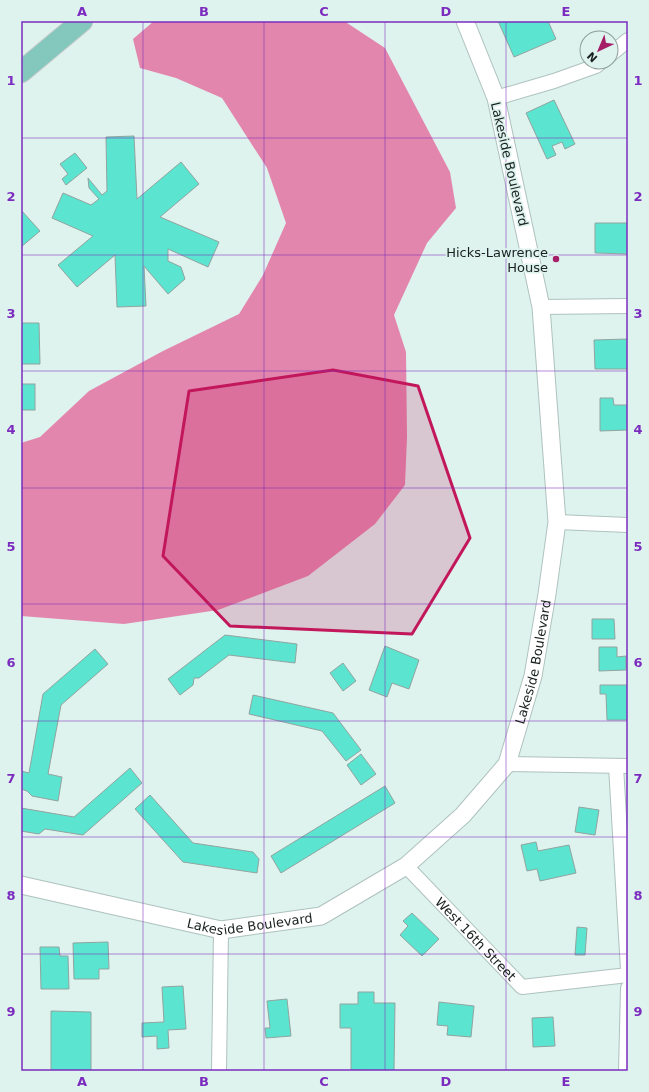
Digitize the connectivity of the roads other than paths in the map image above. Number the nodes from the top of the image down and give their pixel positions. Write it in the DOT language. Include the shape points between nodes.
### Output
graph roads {
  1 [pos="82,21"];
  2 [pos="465,21"];
  3 [pos="628,40"];
  4 [pos="619,47"];
  5 [pos="585,70"];
  6 [pos="21,72"];
  7 [pos="496,98"];
  8 [pos="628,306"];
  9 [pos="541,307"];
  10 [pos="557,522"];
  11 [pos="628,524"];
  12 [pos="507,764"];
  13 [pos="622,766"];
  14 [pos="406,866"];
  15 [pos="21,885"];
  16 [pos="221,930"];
  17 [pos="628,970"];
  18 [pos="628,975"];
  19 [pos="628,988"];
  20 [pos="219,1071"];
  21 [pos="626,1071"];
  1 -- 6 [label="main road"];
  2 -- 7 [label="street, Lakeside Boulevard"];
  3 -- 4 [label="street"];
  5 -- 7 [label="street"];
  7 -- 9 [label="street, Lakeside Boulevard"];
  8 -- 9 [label="street"];
  9 -- 10 [label="street, Lakeside Boulevard"];
  10 -- 11 [label="street"];
  10 -- 12 [label="street, Lakeside Boulevard" via="533,676"];
  12 -- 13 [label="street"];
  12 -- 14 [label="street, Lakeside Boulevard" via="463,815"];
  13 -- 17 [label="street"];
  14 -- 16 [label="street, Lakeside Boulevard" via="321,916"];
  14 -- 18 [label="street, West 16th Street" via="522,987"];
  15 -- 16 [label="street, Lakeside Boulevard"];
  16 -- 20 [label="street"];
  19 -- 21 [label="street"];
}
